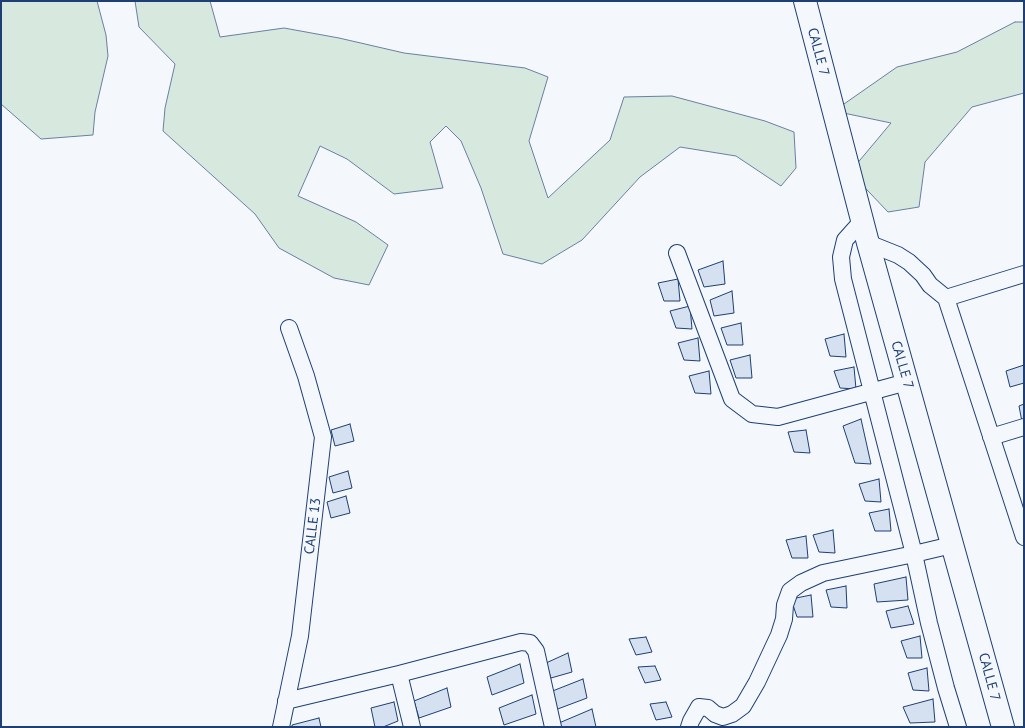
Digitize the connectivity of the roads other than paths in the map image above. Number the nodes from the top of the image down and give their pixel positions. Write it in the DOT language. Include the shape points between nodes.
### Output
graph roads {
  1 [pos="805,1"];
  2 [pos="862,221"];
  3 [pos="868,243"];
  4 [pos="677,253"];
  5 [pos="1024,274"];
  6 [pos="946,298"];
  7 [pos="289,328"];
  8 [pos="906,382"];
  9 [pos="872,392"];
  10 [pos="1024,427"];
  11 [pos="991,437"];
  12 [pos="1024,536"];
  13 [pos="952,544"];
  14 [pos="914,554"];
  15 [pos="399,674"];
  16 [pos="286,701"];
  17 [pos="281,727"];
  18 [pos="412,727"];
  19 [pos="553,727"];
  20 [pos="689,727"];
  21 [pos="958,727"];
  22 [pos="1003,727"];
  1 -- 2 [label="main road, CALLE 7"];
  2 -- 3 [label="main road, CALLE 7"];
  2 -- 9 [label="street" via="845,240 841,257 843,279"];
  3 -- 6 [label="street" via="909,262"];
  3 -- 8 [label="main road, CALLE 7"];
  4 -- 9 [label="street" via="732,399 752,414 778,417"];
  5 -- 6 [label="street"];
  6 -- 11 [label="street"];
  7 -- 16 [label="street, CALLE 13" via="323,437 300,636"];
  8 -- 9 [label="street"];
  8 -- 13 [label="main road, CALLE 7"];
  9 -- 14 [label="street"];
  10 -- 11 [label="street"];
  11 -- 12 [label="street"];
  13 -- 14 [label="street"];
  13 -- 22 [label="main road, CALLE 7"];
  14 -- 20 [label="street" via="822,573 790,591 779,636 743,706 723,717 708,708 699,707"];
  14 -- 21 [label="street" via="929,623"];
  15 -- 16 [label="street"];
  15 -- 18 [label="street"];
  15 -- 19 [label="street" via="521,642 530,643 536,651"];
  16 -- 17 [label="street, CALLE 13"];
}
